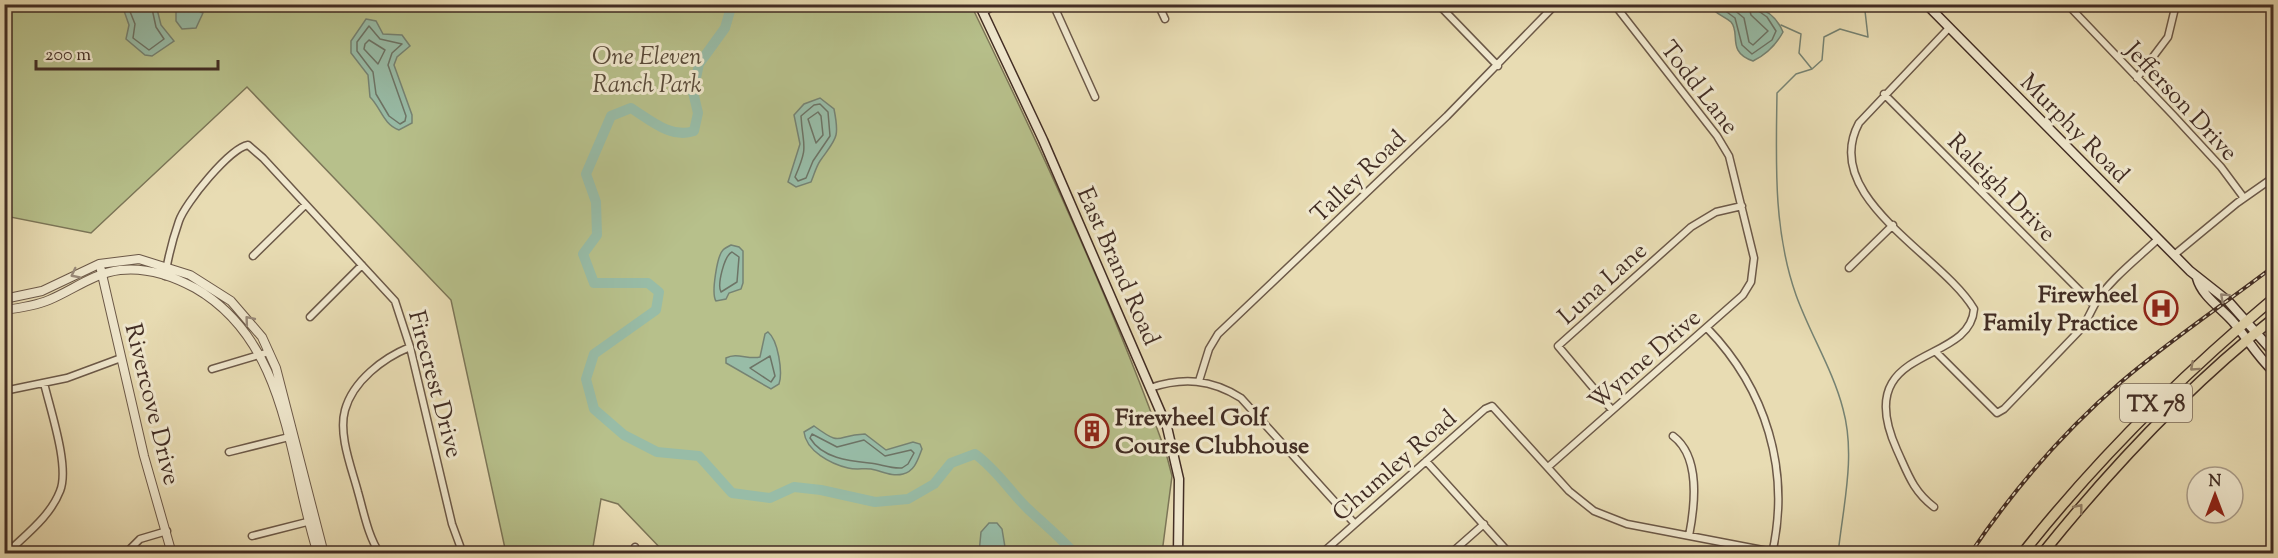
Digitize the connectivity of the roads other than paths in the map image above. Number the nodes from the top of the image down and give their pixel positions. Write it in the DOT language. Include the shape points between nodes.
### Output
graph roads {
  1 [pos="998,4"];
  2 [pos="1053,4"];
  3 [pos="1158,4"];
  4 [pos="1438,4"];
  5 [pos="1556,4"];
  6 [pos="1614,4"];
  7 [pos="1926,4"];
  8 [pos="2067,4"];
  9 [pos="2176,4"];
  10 [pos="981,8"];
  11 [pos="1165,19"];
  12 [pos="1948,28"];
  13 [pos="1498,66"];
  14 [pos="2137,78"];
  15 [pos="1884,94"];
  16 [pos="1095,97"];
  17 [pos="2274,177"];
  18 [pos="2244,198"];
  19 [pos="305,205"];
  20 [pos="1742,206"];
  21 [pos="1893,225"];
  22 [pos="2158,239"];
  23 [pos="2174,255"];
  24 [pos="253,256"];
  25 [pos="99,264"];
  26 [pos="362,265"];
  27 [pos="167,266"];
  28 [pos="1849,268"];
  29 [pos="1754,270"];
  30 [pos="102,275"];
  31 [pos="165,276"];
  32 [pos="2197,278"];
  33 [pos="2274,298"];
  34 [pos="4,299"];
  35 [pos="2094,305"];
  36 [pos="4,310"];
  37 [pos="310,317"];
  38 [pos="2274,318"];
  39 [pos="2247,320"];
  40 [pos="1707,327"];
  41 [pos="2238,328"];
  42 [pos="2256,332"];
  43 [pos="2246,340"];
  44 [pos="410,347"];
  45 [pos="270,352"];
  46 [pos="1936,352"];
  47 [pos="2274,353"];
  48 [pos="260,354"];
  49 [pos="121,358"];
  50 [pos="212,369"];
  51 [pos="2274,372"];
  52 [pos="1199,381"];
  53 [pos="44,383"];
  54 [pos="1150,388"];
  55 [pos="4,391"];
  56 [pos="1612,410"];
  57 [pos="290,436"];
  58 [pos="1673,436"];
  59 [pos="230,452"];
  60 [pos="1426,461"];
  61 [pos="1548,467"];
  62 [pos="1934,507"];
  63 [pos="311,521"];
  64 [pos="1354,524"];
  65 [pos="1484,524"];
  66 [pos="167,531"];
  67 [pos="252,536"];
  68 [pos="1689,536"];
  69 [pos="1773,553"];
  70 [pos="6,554"];
  71 [pos="125,554"];
  72 [pos="172,554"];
  73 [pos="318,554"];
  74 [pos="324,554"];
  75 [pos="380,554"];
  76 [pos="463,554"];
  77 [pos="1178,554"];
  78 [pos="1321,554"];
  79 [pos="1450,554"];
  80 [pos="1510,554"];
  81 [pos="2022,554"];
  82 [pos="2042,554"];
  1 -- 10 [label="street"];
  2 -- 16 [label="street"];
  3 -- 11 [label="street"];
  4 -- 13 [label="street"];
  5 -- 13 [label="street, Talley Road"];
  6 -- 20 [label="street, Todd Lane" via="1722,143 1730,156"];
  7 -- 12 [label="main road, Murphy Road"];
  8 -- 14 [label="street, Jefferson Drive"];
  9 -- 14 [label="street" via="2168,38"];
  10 -- 54 [label="main road, East Brand Road" via="1043,140"];
  12 -- 15 [label="street"];
  12 -- 22 [label="main road, Murphy Road"];
  13 -- 52 [label="street, Talley Road" via="1218,334"];
  14 -- 18 [label="street, Jefferson Drive" via="2221,167"];
  15 -- 21 [label="street" via="1852,136 1850,165 1856,181"];
  15 -- 35 [label="street, Raleigh Drive"];
  17 -- 18 [label="street"];
  18 -- 23 [label="street"];
  19 -- 24 [label="street"];
  19 -- 26 [label="street, Firecrest Drive"];
  19 -- 27 [label="street, Firecrest Drive" via="248,145 234,152 187,206 179,219"];
  20 -- 29 [label="street, Todd Lane"];
  20 -- 56 [label="street, Luna Lane" via="1716,212 1696,223 1558,346"];
  21 -- 28 [label="street"];
  21 -- 46 [label="street" via="1974,309 1969,325"];
  22 -- 23 [label="main road, Murphy Road"];
  22 -- 35 [label="street"];
  23 -- 32 [label="main road, Murphy Road"];
  25 -- 27 [label="street" via="139,259"];
  25 -- 30 [label="street, Rivercove Drive"];
  25 -- 34 [label="street, one-way" via="42,291"];
  26 -- 37 [label="street"];
  26 -- 44 [label="street, Firecrest Drive" via="395,301"];
  27 -- 31 [label="street"];
  45 -- 27 [label="street, one-way" via="256,327 231,301 213,287"];
  29 -- 40 [label="street, Wynne Drive" via="1746,291"];
  30 -- 31 [label="street" via="134,270"];
  30 -- 36 [label="street" via="48,300"];
  30 -- 49 [label="street, Rivercove Drive"];
  31 -- 48 [label="street" via="201,292 231,315"];
  39 -- 32 [label="main road, Murphy Road, one-way" via="2216,290"];
  32 -- 41 [label="main road, Murphy Road" via="2200,287"];
  33 -- 39 [label="main road, TX 78"];
  35 -- 46 [label="street" via="2081,329 1997,413"];
  38 -- 42 [label="main road, TX 78"];
  39 -- 41 [label="main road, TX 78"];
  39 -- 42 [label="main road, Murphy Road"];
  40 -- 56 [label="street, Wynne Drive"];
  40 -- 69 [label="street" via="1747,379 1772,438 1779,499"];
  41 -- 43 [label="main road, Murphy Road"];
  41 -- 81 [label="main road, TX 78, one-way" via="2134,423"];
  42 -- 43 [label="main road, TX 78"];
  42 -- 47 [label="main road, Murphy Road"];
  43 -- 51 [label="main road, Murphy Road"];
  82 -- 43 [label="main road, TX 78, one-way" via="2131,451"];
  44 -- 75 [label="street" via="393,354 370,372 345,411 344,434 355,479"];
  44 -- 76 [label="street, Firecrest Drive" via="452,524"];
  45 -- 48 [label="street"];
  45 -- 57 [label="street" via="285,395"];
  46 -- 62 [label="street" via="1918,359 1893,380 1886,413 1888,429 1914,487"];
  48 -- 50 [label="street"];
  48 -- 57 [label="street"];
  49 -- 53 [label="street"];
  49 -- 66 [label="street, Rivercove Drive"];
  52 -- 54 [label="street" via="1170,381"];
  52 -- 64 [label="street" via="1223,388 1249,404"];
  53 -- 55 [label="street"];
  53 -- 70 [label="street" via="62,468 61,490 46,515"];
  54 -- 77 [label="main road, East Brand Road" via="1167,427 1179,479"];
  56 -- 61 [label="street, Wynne Drive"];
  57 -- 59 [label="street"];
  57 -- 63 [label="street"];
  58 -- 68 [label="street" via="1687,452 1693,477"];
  60 -- 61 [label="street, Chumley Road" via="1492,406"];
  60 -- 64 [label="street, Chumley Road"];
  60 -- 65 [label="street"];
  61 -- 68 [label="street" via="1578,500 1605,517"];
  63 -- 67 [label="street"];
  63 -- 73 [label="street"];
  63 -- 74 [label="street"];
  64 -- 78 [label="street, Chumley Road"];
  65 -- 79 [label="street"];
  65 -- 80 [label="street"];
  66 -- 71 [label="street" via="140,539"];
  66 -- 72 [label="street, Rivercove Drive"];
  68 -- 69 [label="street"];
}
